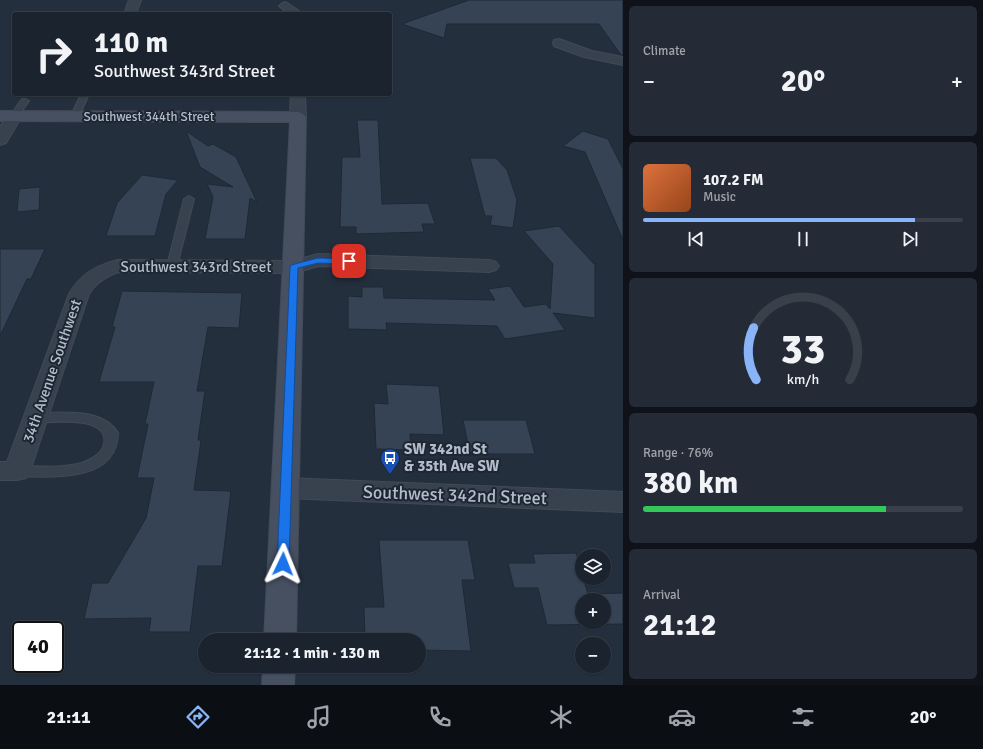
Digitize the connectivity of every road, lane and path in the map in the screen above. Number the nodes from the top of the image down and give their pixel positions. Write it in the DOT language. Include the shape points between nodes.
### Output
graph roads {
  1 [pos="135,0"];
  2 [pos="285,6"];
  3 [pos="131,12"];
  4 [pos="294,12"];
  5 [pos="559,43"];
  6 [pos="623,61"];
  7 [pos="84,96"];
  8 [pos="298,96"];
  9 [pos="25,101"];
  10 [pos="7,116"];
  11 [pos="75,116"];
  12 [pos="298,117"];
  13 [pos="0,140"];
  14 [pos="189,199"];
  15 [pos="172,266"];
  16 [pos="489,266"];
  17 [pos="294,267"];
  18 [pos="95,275"];
  19 [pos="35,418"];
  20 [pos="8,471"];
  21 [pos="286,488"];
  22 [pos="623,502"];
  23 [pos="280,633"];
  24 [pos="279,673"];
  25 [pos="278,685"];
  1 -- 3 [label="street"];
  2 -- 4 [label="street"];
  5 -- 6 [label="street" via="589,54"];
  7 -- 11 [label="lane"];
  8 -- 12 [label="street"];
  9 -- 10 [label="lane"];
  10 -- 11 [label="street, Southwest 344th Street"];
  10 -- 13 [label="street"];
  11 -- 12 [label="street, Southwest 344th Street"];
  12 -- 17 [label="street"];
  14 -- 15 [label="lane"];
  15 -- 17 [label="street, Southwest 343rd Street"];
  15 -- 18 [label="street, Southwest 343rd Street" via="118,266"];
  16 -- 17 [label="street, Southwest 343rd Street" via="318,260"];
  17 -- 21 [label="street"];
  18 -- 19 [label="street, 34th Avenue Southwest" via="85,283 79,294"];
  19 -- 20 [label="street, 34th Avenue Southwest"];
  19 -- 20 [label="lane" via="96,420 110,431 111,445 101,458 82,468"];
  21 -- 22 [label="street, Southwest 342nd Street"];
  21 -- 23 [label="street"];
  24 -- 25 [label="street"];
}
